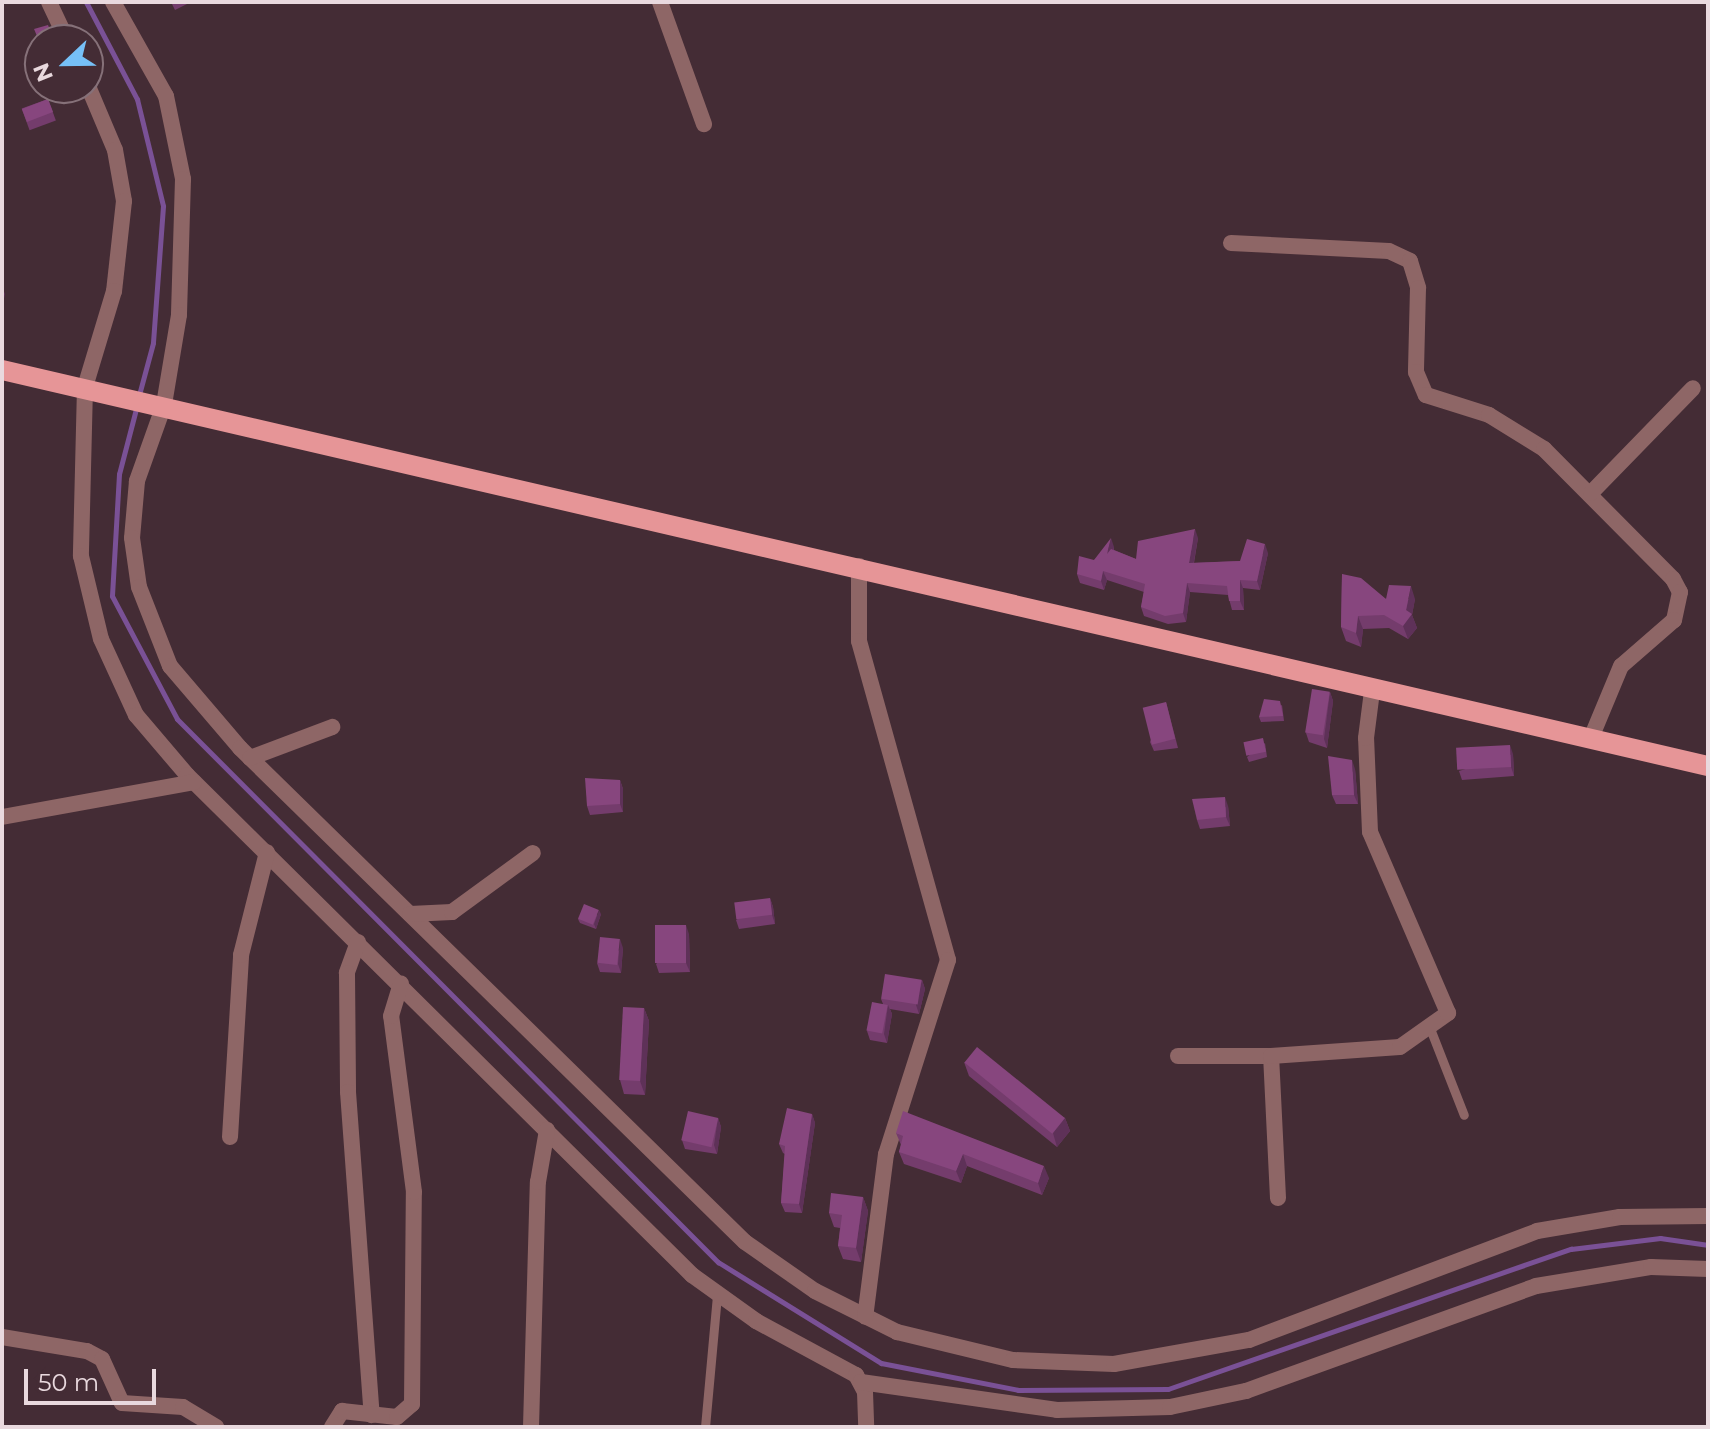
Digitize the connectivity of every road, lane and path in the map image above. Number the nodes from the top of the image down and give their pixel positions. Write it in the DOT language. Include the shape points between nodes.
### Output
graph roads {
  1 [pos="49,2"];
  2 [pos="113,2"];
  3 [pos="660,2"];
  4 [pos="59,24"];
  5 [pos="96,104"];
  6 [pos="704,124"];
  7 [pos="1231,243"];
  8 [pos="2,370"];
  9 [pos="85,387"];
  10 [pos="1693,388"];
  11 [pos="154,403"];
  12 [pos="1591,493"];
  13 [pos="859,566"];
  14 [pos="1372,691"];
  15 [pos="332,727"];
  16 [pos="1591,738"];
  17 [pos="250,758"];
  18 [pos="1708,766"];
  19 [pos="194,782"];
  20 [pos="2,817"];
  21 [pos="267,852"];
  22 [pos="533,853"];
  23 [pos="410,914"];
  24 [pos="358,942"];
  25 [pos="401,983"];
  26 [pos="1431,1031"];
  27 [pos="1178,1056"];
  28 [pos="1271,1056"];
  29 [pos="1464,1115"];
  30 [pos="547,1130"];
  31 [pos="230,1137"];
  32 [pos="1278,1198"];
  33 [pos="1708,1216"];
  34 [pos="1708,1269"];
  35 [pos="717,1294"];
  36 [pos="865,1317"];
  37 [pos="2,1337"];
  38 [pos="861,1382"];
  39 [pos="372,1415"];
  40 [pos="216,1427"];
  41 [pos="332,1427"];
  42 [pos="531,1427"];
  43 [pos="705,1427"];
  44 [pos="866,1427"];
  1 -- 4 [label="street"];
  2 -- 11 [label="street" via="162,86 181,161 179,315"];
  3 -- 6 [label="street"];
  5 -- 9 [label="street" via="115,150 124,201 114,291"];
  7 -- 12 [label="street" via="1389,251 1410,261 1418,288 1416,372 1426,395 1511,426"];
  8 -- 9 [label="main road"];
  9 -- 11 [label="main road"];
  9 -- 19 [label="street" via="79,499 93,610 136,715"];
  10 -- 12 [label="street"];
  11 -- 13 [label="main road"];
  11 -- 17 [label="street" via="134,499 139,587 170,666"];
  12 -- 16 [label="street" via="1673,579 1680,606 1621,666"];
  13 -- 14 [label="main road"];
  13 -- 36 [label="street" via="859,641 948,960 886,1154"];
  14 -- 16 [label="main road"];
  14 -- 26 [label="street" via="1368,818 1388,882 1448,1002"];
  15 -- 17 [label="street"];
  16 -- 18 [label="main road"];
  17 -- 23 [label="street"];
  19 -- 20 [label="street"];
  19 -- 21 [label="street"];
  21 -- 24 [label="street"];
  21 -- 31 [label="street" via="241,955"];
  22 -- 23 [label="street" via="452,912"];
  23 -- 36 [label="street" via="722,1222 815,1291"];
  24 -- 25 [label="street"];
  24 -- 39 [label="street" via="347,973 347,1051"];
  25 -- 30 [label="street"];
  25 -- 39 [label="street" via="391,1016 414,1192 412,1404 405,1415"];
  26 -- 28 [label="street" via="1390,1049"];
  26 -- 29 [label="lane"];
  27 -- 28 [label="street"];
  28 -- 32 [label="street"];
  30 -- 35 [label="street"];
  30 -- 42 [label="street" via="538,1182"];
  33 -- 36 [label="street" via="1620,1217 1537,1231 1249,1340 1156,1361 1013,1360 897,1332"];
  34 -- 38 [label="street" via="1651,1267 1536,1286 1246,1391 1170,1407 1057,1410"];
  35 -- 38 [label="street"];
  35 -- 43 [label="lane"];
  37 -- 40 [label="street" via="87,1351 102,1359 122,1403 183,1407"];
  38 -- 44 [label="street"];
  39 -- 41 [label="street" via="342,1411"];
}
